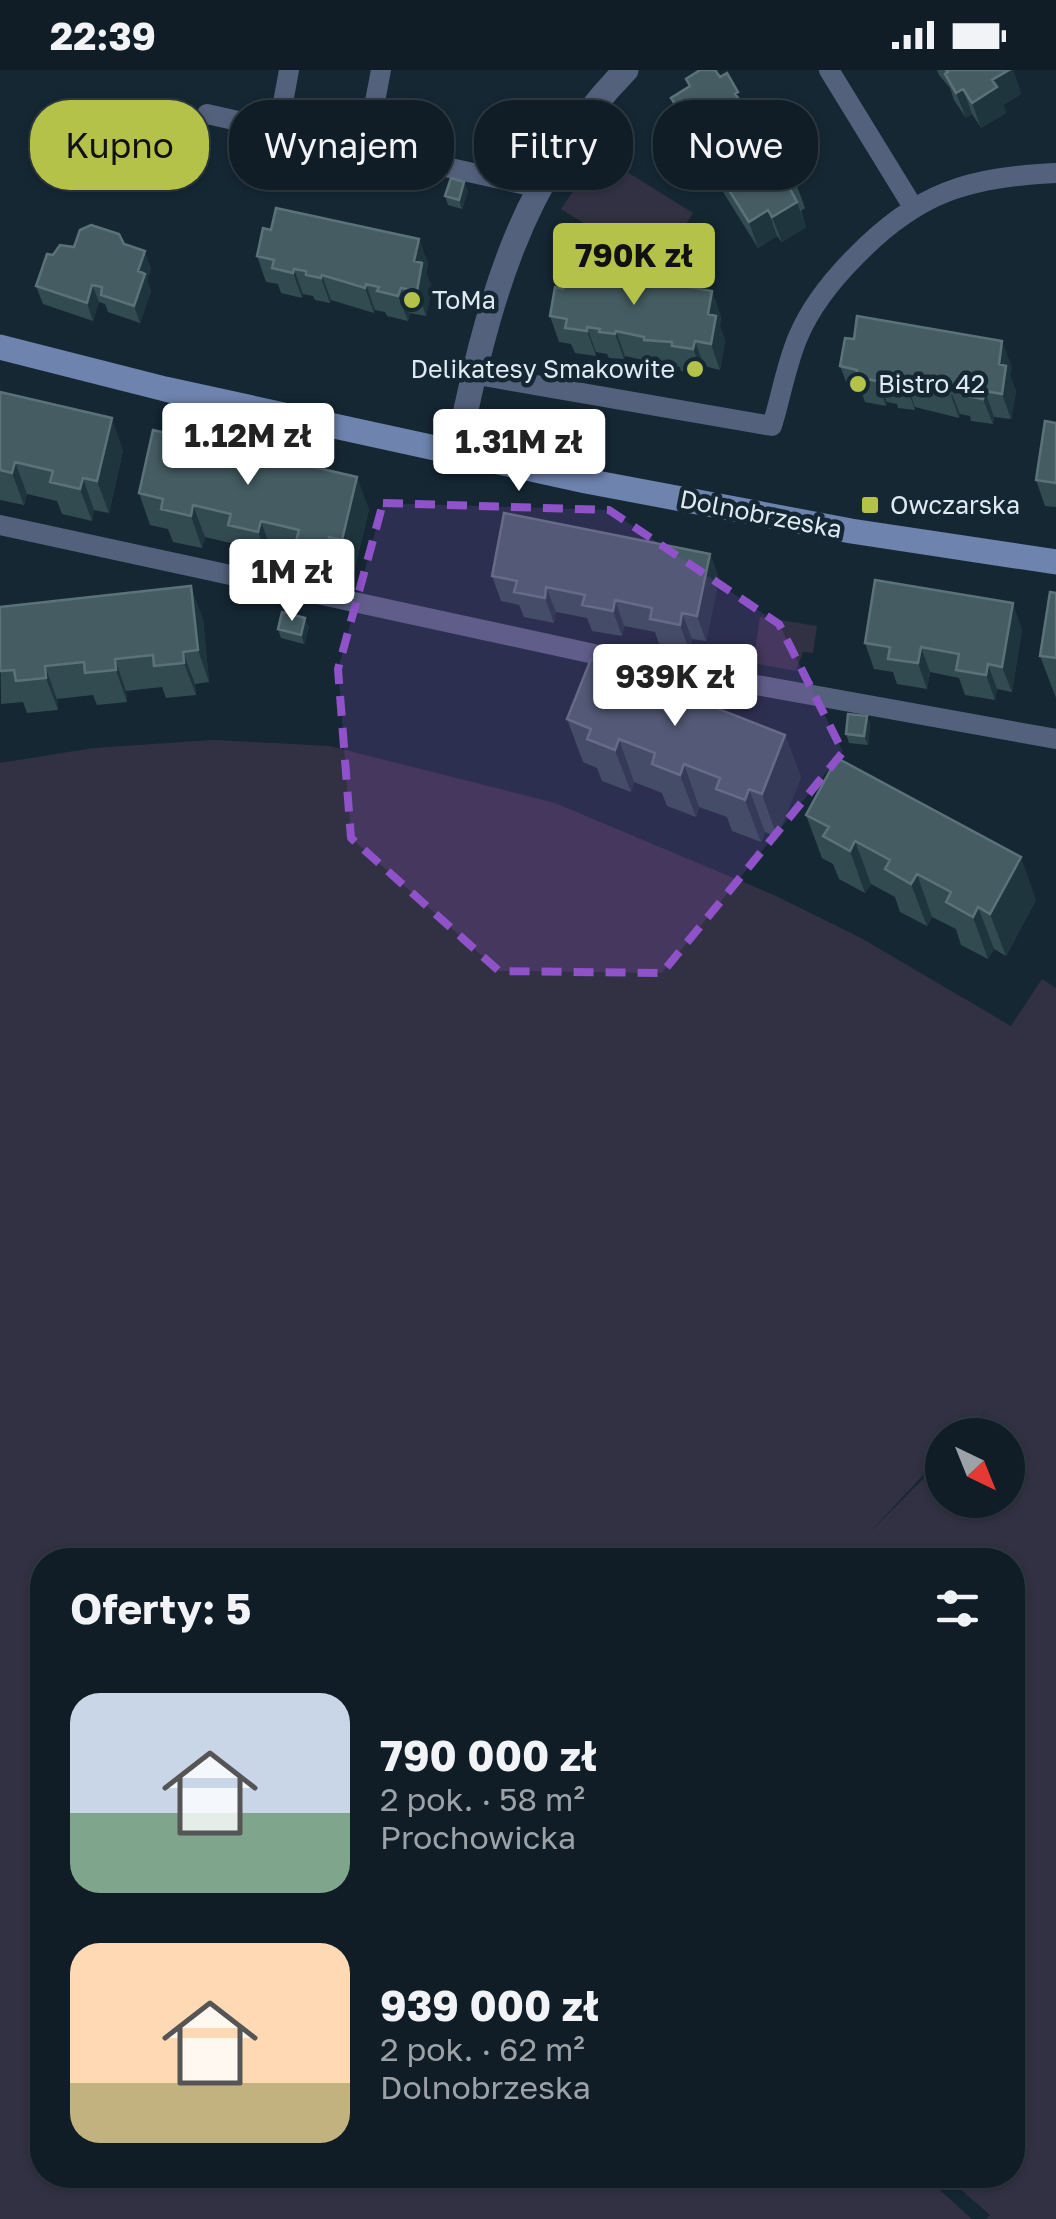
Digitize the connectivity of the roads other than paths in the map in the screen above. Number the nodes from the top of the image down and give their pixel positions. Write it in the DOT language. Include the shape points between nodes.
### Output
graph roads {
  1 [pos="289,70"];
  2 [pos="381,70"];
  3 [pos="626,70"];
  4 [pos="829,70"];
  5 [pos="284,100"];
  6 [pos="375,100"];
  7 [pos="601,100"];
  8 [pos="1056,173"];
  9 [pos="539,190"];
  10 [pos="914,207"];
  11 [pos="0,347"];
  12 [pos="472,374"];
  13 [pos="457,452"];
  14 [pos="0,525"];
  15 [pos="1056,562"];
  16 [pos="1056,739"];
  1 -- 5 [label="lane"];
  2 -- 6 [label="lane"];
  3 -- 7 [label="street"];
  4 -- 10 [label="lane"];
  8 -- 10 [label="lane" via="1001,176"];
  9 -- 12 [label="street" via="508,252"];
  10 -- 12 [label="lane" via="882,229 814,306 772,426"];
  11 -- 13 [label="street, Dolnobrzeska"];
  12 -- 13 [label="street"];
  13 -- 15 [label="street, Dolnobrzeska" via="851,531"];
  14 -- 16 [label="lane" via="640,664"];
}
